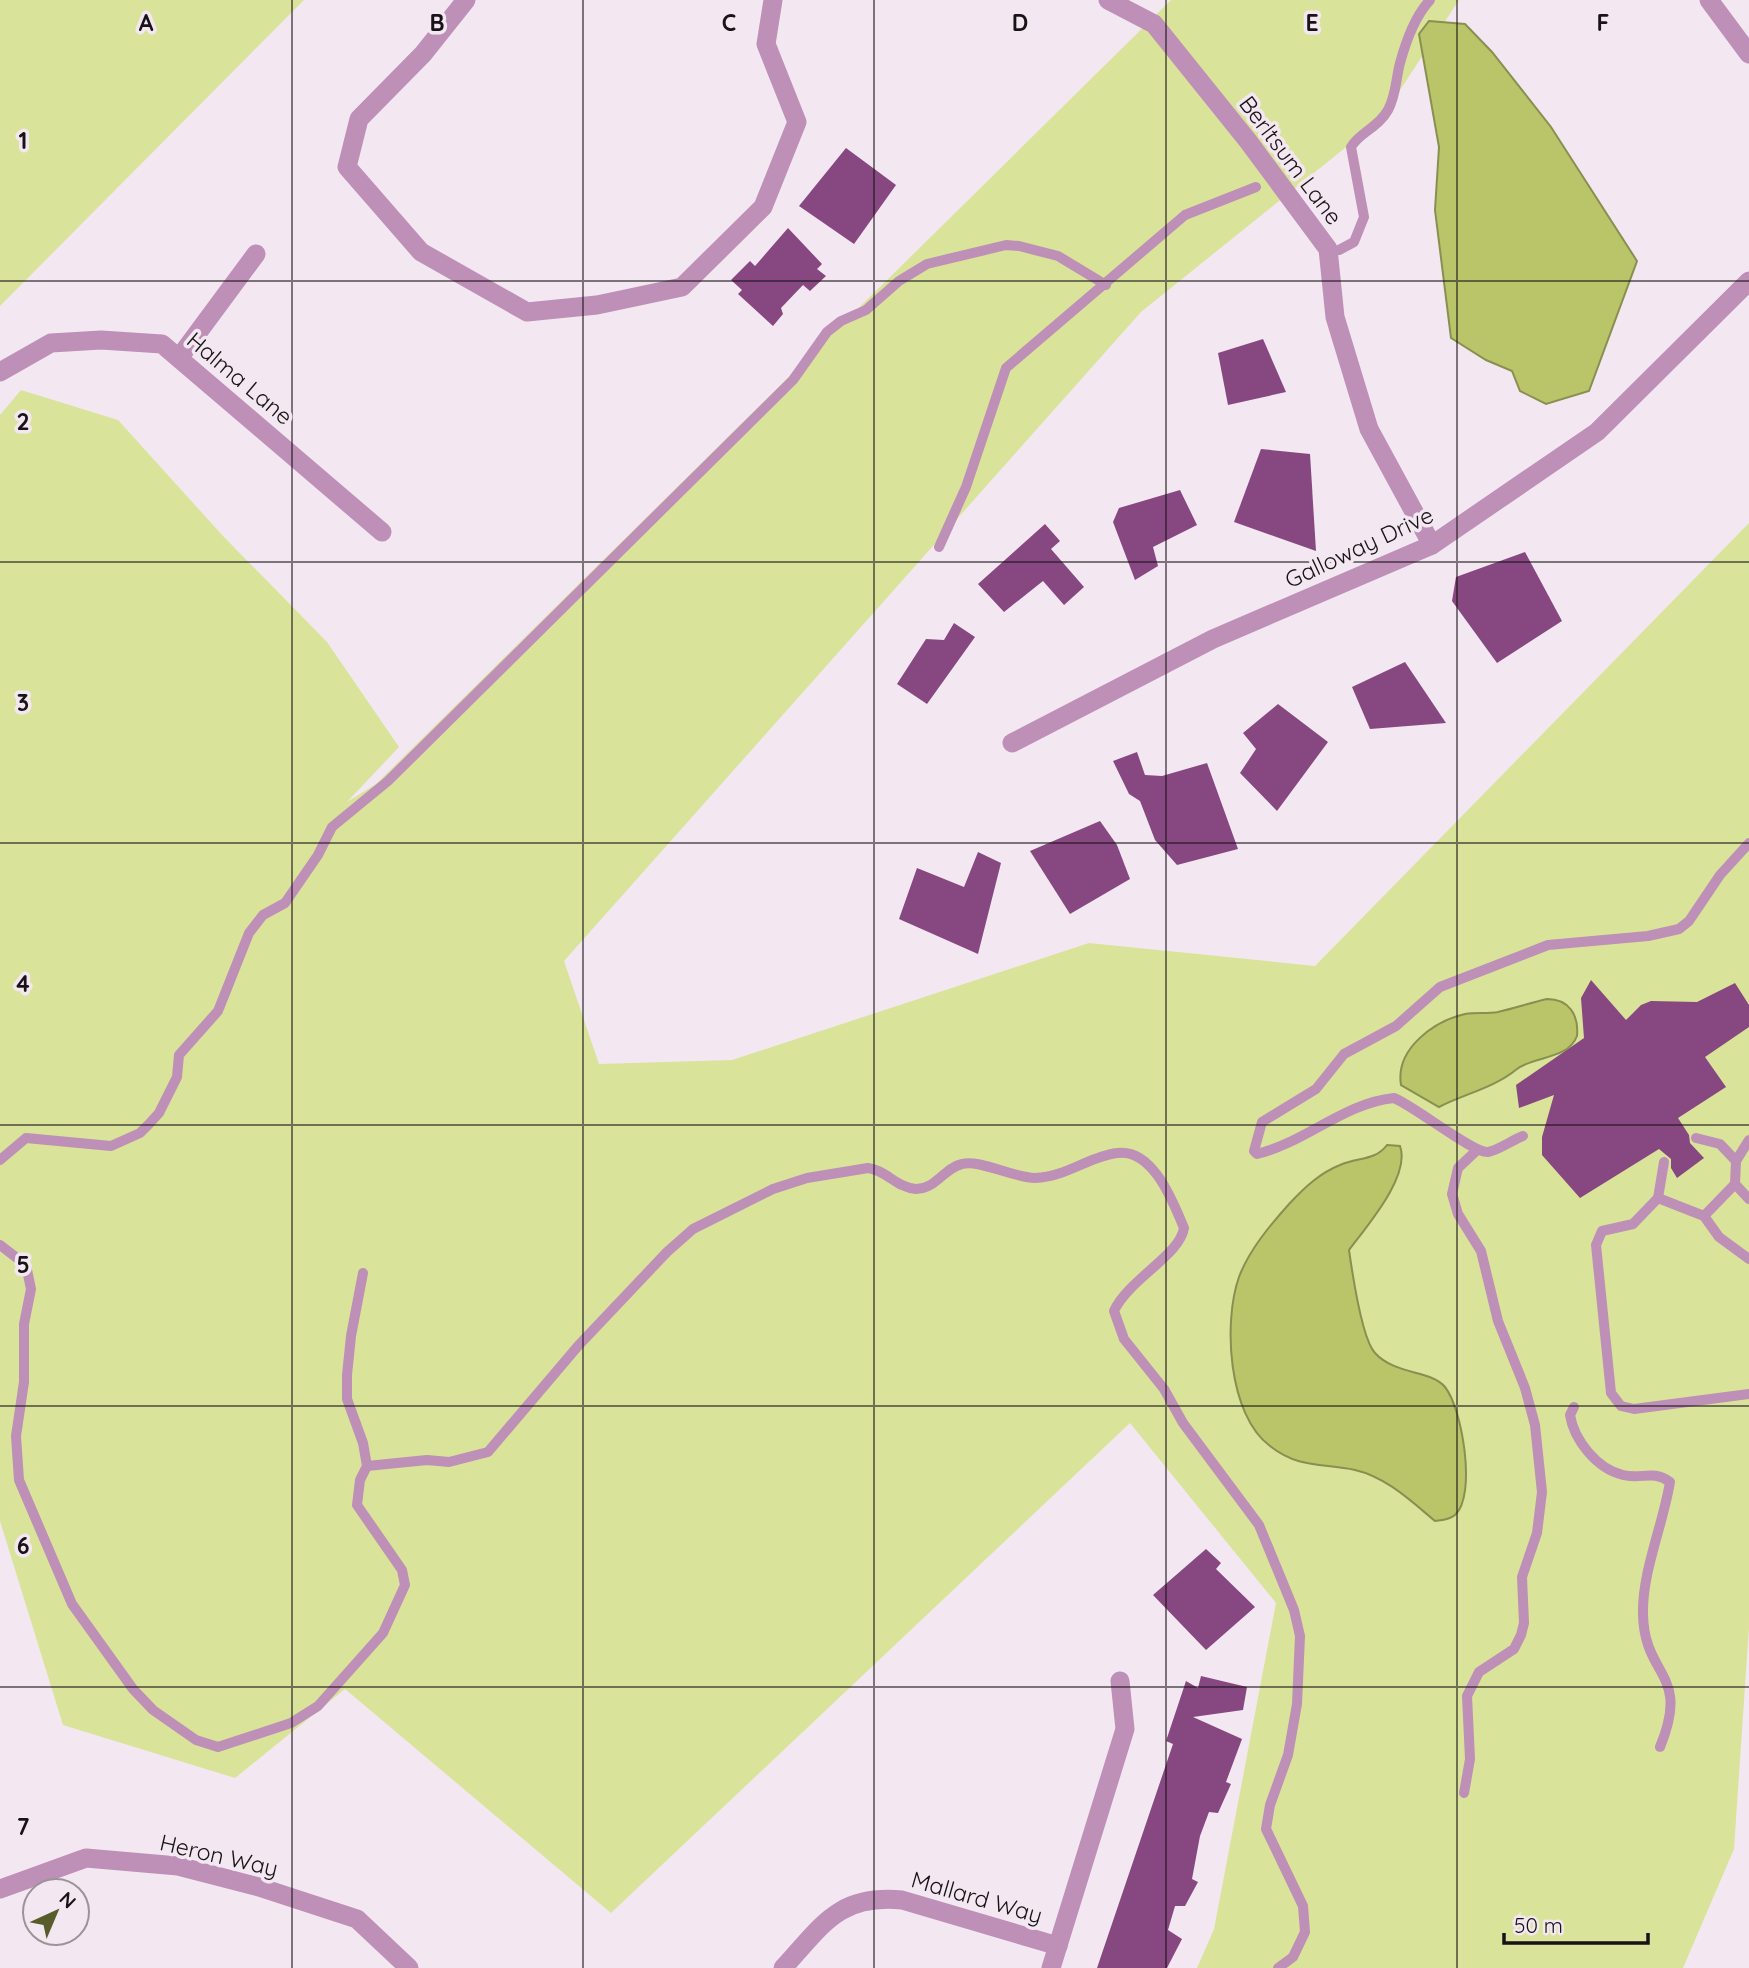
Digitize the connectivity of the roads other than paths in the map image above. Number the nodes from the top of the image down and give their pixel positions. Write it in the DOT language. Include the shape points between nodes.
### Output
graph roads {
  1 [pos="466,0"];
  2 [pos="773,0"];
  3 [pos="1108,0"];
  4 [pos="1430,0"];
  5 [pos="1709,0"];
  6 [pos="1749,54"];
  7 [pos="1256,187"];
  8 [pos="1339,250"];
  9 [pos="256,254"];
  10 [pos="1749,281"];
  11 [pos="1106,285"];
  12 [pos="179,358"];
  13 [pos="0,372"];
  14 [pos="382,532"];
  15 [pos="1432,545"];
  16 [pos="939,547"];
  17 [pos="1012,743"];
  18 [pos="1749,843"];
  19 [pos="1523,1136"];
  20 [pos="1696,1138"];
  21 [pos="1749,1140"];
  22 [pos="1476,1151"];
  23 [pos="0,1160"];
  24 [pos="1736,1161"];
  25 [pos="1664,1162"];
  26 [pos="1735,1184"];
  27 [pos="1658,1198"];
  28 [pos="1749,1199"];
  29 [pos="1704,1216"];
  30 [pos="0,1245"];
  31 [pos="1749,1259"];
  32 [pos="363,1273"];
  33 [pos="1749,1394"];
  34 [pos="1574,1407"];
  35 [pos="367,1466"];
  36 [pos="1120,1681"];
  37 [pos="1660,1747"];
  38 [pos="1465,1793"];
  39 [pos="0,1889"];
  40 [pos="1058,1946"];
  41 [pos="410,1968"];
  42 [pos="783,1968"];
  43 [pos="1051,1968"];
  44 [pos="1278,1968"];
  1 -- 2 [label="street" via="423,54 359,119 347,167 421,252 527,312 597,305 682,287 763,207 797,122 766,44"];
  3 -- 15 [label="street, Berltsum Lane" via="1154,24 1328,249 1335,317 1369,429"];
  4 -- 8 [label="lane" via="1413,26 1390,107 1380,122 1350,147 1364,218 1354,242"];
  5 -- 6 [label="street"];
  7 -- 11 [label="lane" via="1185,215"];
  9 -- 12 [label="street"];
  10 -- 15 [label="street, Galloway Drive" via="1597,432"];
  11 -- 16 [label="lane" via="1006,368 966,487"];
  11 -- 23 [label="lane" via="1058,256 1006,245 927,264 898,281 866,310 841,321 819,340 785,387 388,781 332,827 285,903 263,915 249,933 218,1011 179,1055 177,1077 159,1113 140,1133 111,1146 26,1139"];
  12 -- 13 [label="street, Halma Lane" via="162,344 101,340 51,344"];
  12 -- 14 [label="street, Halma Lane"];
  15 -- 17 [label="street, Galloway Drive" via="1213,639"];
  18 -- 22 [label="lane" via="1679,929 1548,945 1440,987 1396,1026 1344,1054 1309,1094 1266,1118 1254,1151 1283,1147 1354,1109 1394,1098 1427,1115"];
  19 -- 22 [label="lane" via="1490,1152"];
  20 -- 24 [label="lane" via="1720,1144"];
  21 -- 24 [label="lane"];
  22 -- 38 [label="lane" via="1458,1168 1452,1194 1458,1214 1481,1251 1498,1321 1525,1388 1535,1425 1542,1492 1537,1533 1522,1577 1521,1635 1514,1649 1479,1672 1467,1696 1470,1759"];
  24 -- 26 [label="lane"];
  25 -- 27 [label="lane"];
  26 -- 28 [label="lane"];
  26 -- 29 [label="lane"];
  27 -- 29 [label="lane"];
  27 -- 33 [label="lane" via="1633,1223 1602,1231 1595,1245 1611,1393 1621,1406 1634,1409"];
  29 -- 31 [label="lane" via="1719,1237"];
  30 -- 35 [label="lane" via="26,1265 31,1289 16,1426 19,1480 72,1604 133,1689 153,1710 196,1740 218,1747 291,1723 318,1706 383,1633 405,1585 402,1570 357,1505"];
  32 -- 35 [label="lane" via="351,1336 347,1399"];
  34 -- 37 [label="lane" via="1570,1415 1575,1434 1609,1470 1623,1476 1661,1475 1670,1482 1656,1550 1646,1574 1643,1604 1646,1641 1673,1701"];
  35 -- 44 [label="lane" via="449,1462 488,1452 578,1346 683,1237 719,1214 774,1189 807,1178 868,1168 918,1189 932,1185 965,1162 1034,1178 1054,1176 1117,1153 1134,1155 1156,1173 1184,1228 1183,1236 1126,1289 1114,1311 1116,1319 1124,1339 1259,1525 1300,1636 1297,1704 1288,1755 1266,1829 1300,1899 1305,1932 1293,1957"];
  36 -- 40 [label="street" via="1125,1729"];
  39 -- 41 [label="street, Heron Way" via="86,1858 178,1866 356,1919"];
  40 -- 42 [label="street, Mallard Way" via="902,1900 875,1897 838,1909"];
  40 -- 43 [label="street"];
}
